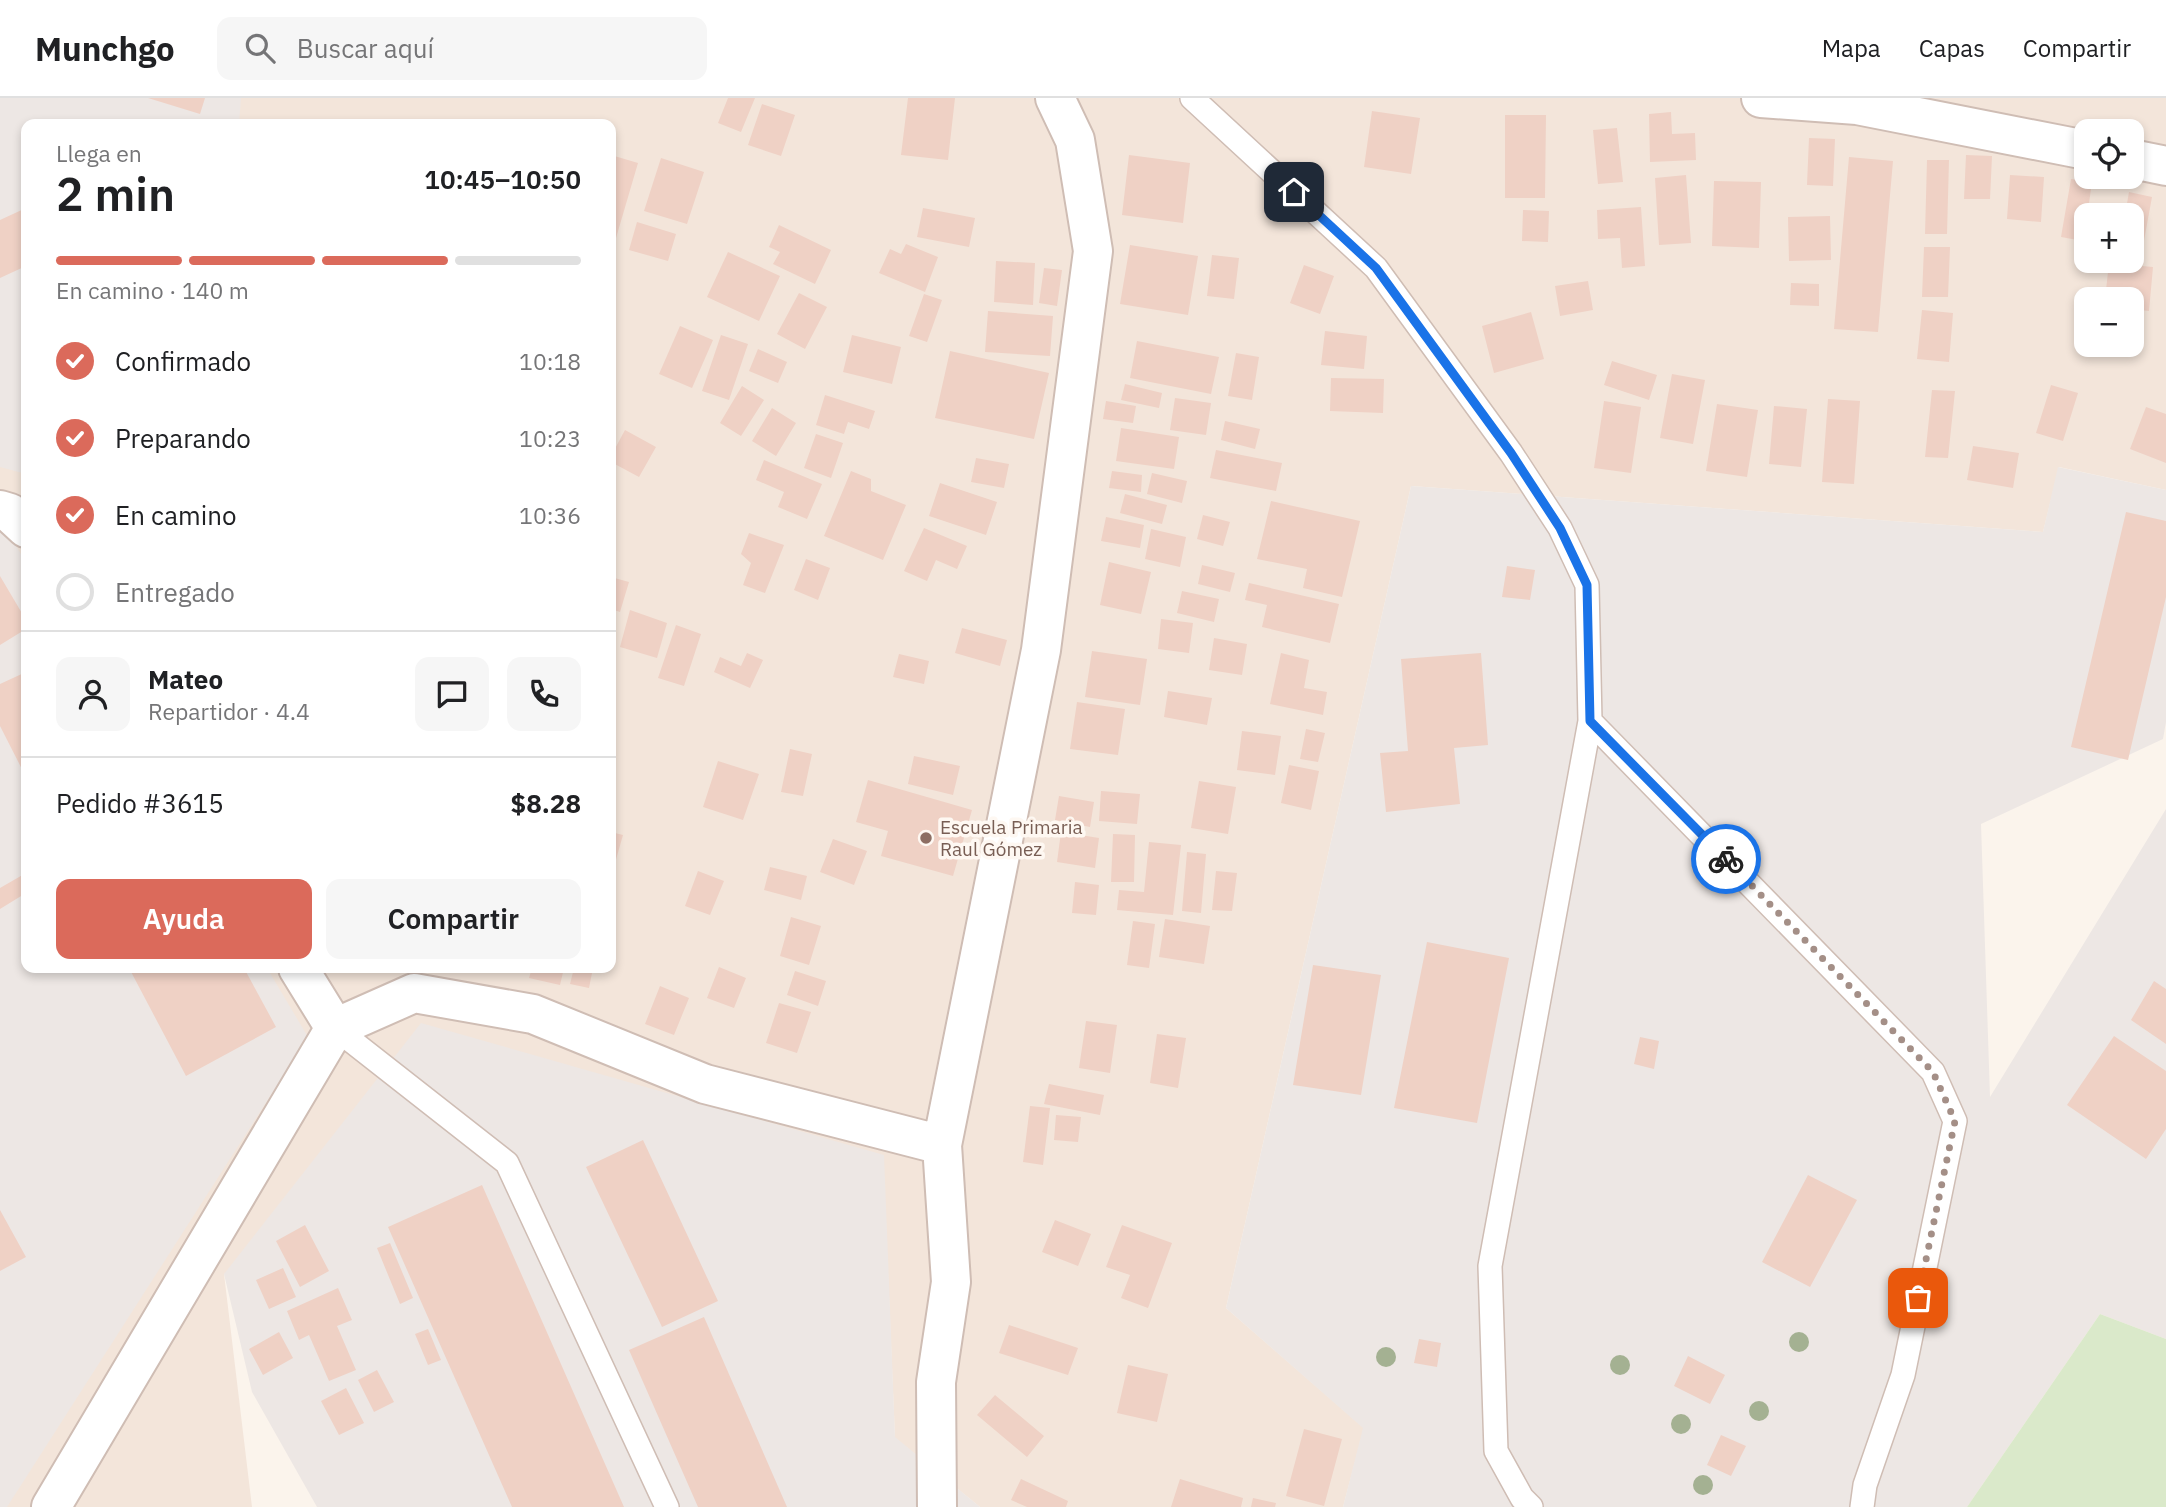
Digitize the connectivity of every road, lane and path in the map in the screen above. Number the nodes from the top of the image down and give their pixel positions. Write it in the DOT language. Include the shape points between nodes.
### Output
graph roads {
  1 [pos="1055,98"];
  2 [pos="1192,98"];
  3 [pos="1761,98"];
  4 [pos="2074,148"];
  5 [pos="2144,161"];
  6 [pos="2166,166"];
  7 [pos="0,510"];
  8 [pos="21,523"];
  9 [pos="1590,721"];
  10 [pos="301,973"];
  11 [pos="335,1028"];
  12 [pos="942,1145"];
  13 [pos="51,1507"];
  14 [pos="667,1507"];
  15 [pos="937,1507"];
  16 [pos="1531,1507"];
  17 [pos="1862,1507"];
  1 -- 12 [label="street" via="1075,140 1093,251 1041,650"];
  2 -- 9 [label="lane" via="1376,268 1560,528 1587,585"];
  3 -- 4 [label="street" via="1857,105"];
  5 -- 6 [label="street"];
  7 -- 8 [label="street"];
  9 -- 16 [label="lane" via="1490,1266 1496,1451"];
  9 -- 17 [label="lane" via="1933,1072 1955,1121 1903,1375 1865,1485"];
  10 -- 11 [label="street"];
  11 -- 12 [label="street" via="414,993 533,1014 705,1084"];
  11 -- 13 [label="street"];
  11 -- 14 [label="lane" via="507,1163"];
  12 -- 15 [label="street" via="951,1282 936,1382"];
}
